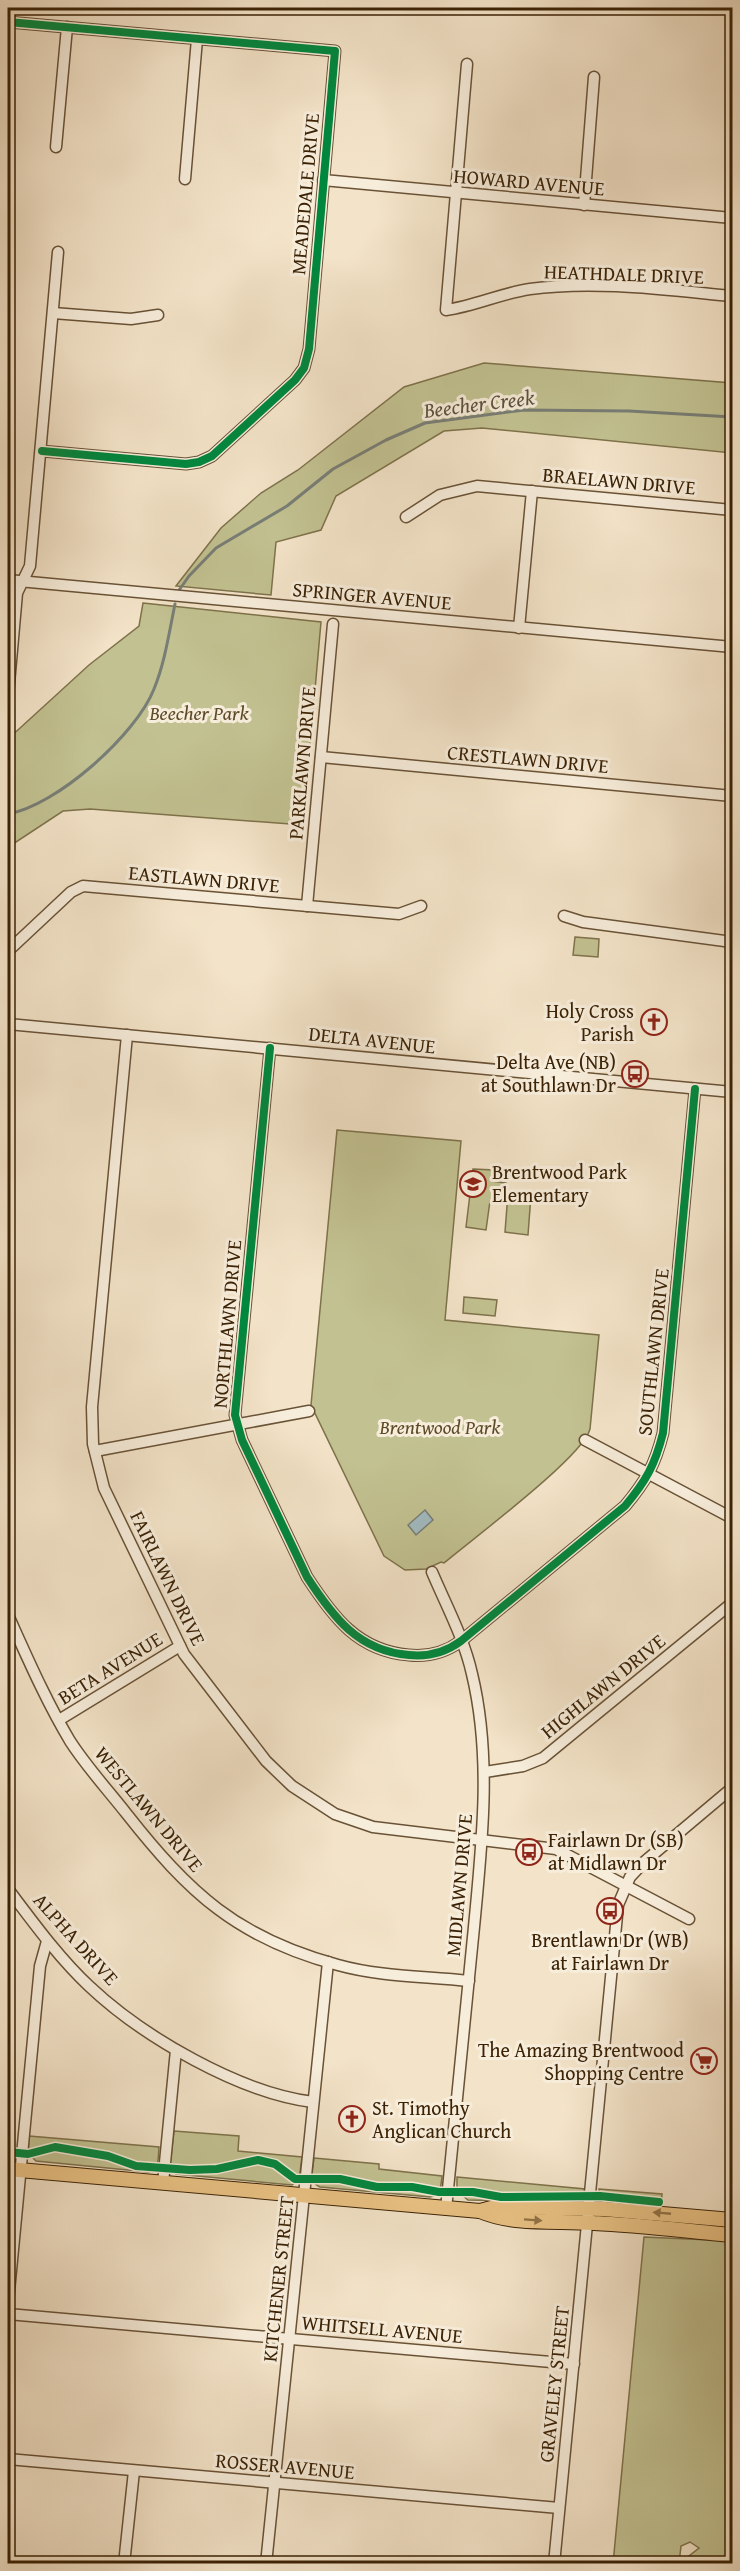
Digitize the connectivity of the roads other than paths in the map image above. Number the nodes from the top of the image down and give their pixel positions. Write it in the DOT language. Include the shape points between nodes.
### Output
graph roads {
  1 [pos="8,22"];
  2 [pos="67,27"];
  3 [pos="197,39"];
  4 [pos="467,64"];
  5 [pos="594,77"];
  6 [pos="56,147"];
  7 [pos="185,179"];
  8 [pos="323,180"];
  9 [pos="456,193"];
  10 [pos="584,205"];
  11 [pos="732,218"];
  12 [pos="58,252"];
  13 [pos="732,296"];
  14 [pos="53,313"];
  15 [pos="158,315"];
  16 [pos="42,451"];
  17 [pos="532,491"];
  18 [pos="732,510"];
  19 [pos="406,518"];
  20 [pos="8,580"];
  21 [pos="24,581"];
  22 [pos="333,624"];
  23 [pos="519,627"];
  24 [pos="732,647"];
  25 [pos="8,695"];
  26 [pos="321,757"];
  27 [pos="732,796"];
  28 [pos="307,906"];
  29 [pos="421,906"];
  30 [pos="564,916"];
  31 [pos="732,942"];
  32 [pos="8,950"];
  33 [pos="8,1024"];
  34 [pos="128,1035"];
  35 [pos="270,1048"];
  36 [pos="695,1089"];
  37 [pos="732,1092"];
  38 [pos="309,1411"];
  39 [pos="236,1425"];
  40 [pos="585,1440"];
  41 [pos="95,1451"];
  42 [pos="649,1474"];
  43 [pos="732,1518"];
  44 [pos="432,1572"];
  45 [pos="732,1603"];
  46 [pos="8,1615"];
  47 [pos="461,1641"];
  48 [pos="180,1646"];
  49 [pos="59,1720"];
  50 [pos="485,1772"];
  51 [pos="732,1788"];
  52 [pos="482,1839"];
  53 [pos="626,1885"];
  54 [pos="8,1889"];
  55 [pos="689,1919"];
  56 [pos="47,1941"];
  57 [pos="328,1962"];
  58 [pos="469,1981"];
  59 [pos="176,2050"];
  60 [pos="313,2102"];
  61 [pos="14,2169"];
  62 [pos="163,2183"];
  63 [pos="305,2196"];
  64 [pos="447,2209"];
  65 [pos="589,2215"];
  66 [pos="732,2220"];
  67 [pos="732,2235"];
  68 [pos="8,2302"];
  69 [pos="8,2314"];
  70 [pos="290,2339"];
  71 [pos="574,2364"];
  72 [pos="8,2458"];
  73 [pos="134,2471"];
  74 [pos="275,2483"];
  75 [pos="559,2508"];
  76 [pos="124,2564"];
  77 [pos="266,2564"];
  78 [pos="554,2564"];
  1 -- 2 [label="street, MEADEDALE DRIVE"];
  2 -- 3 [label="street, MEADEDALE DRIVE"];
  2 -- 6 [label="street"];
  3 -- 7 [label="street"];
  3 -- 8 [label="street, MEADEDALE DRIVE" via="335,51"];
  4 -- 9 [label="street"];
  5 -- 10 [label="street"];
  8 -- 9 [label="street, HOWARD AVENUE"];
  8 -- 16 [label="street, MEADEDALE DRIVE" via="309,349 304,368 295,381 212,456 200,462"];
  9 -- 10 [label="street, HOWARD AVENUE"];
  9 -- 13 [label="street, HEATHDALE DRIVE" via="446,310 550,287 646,288"];
  10 -- 11 [label="street, HOWARD AVENUE"];
  12 -- 14 [label="street"];
  14 -- 15 [label="street" via="131,319"];
  14 -- 16 [label="street"];
  16 -- 21 [label="street" via="30,566"];
  17 -- 18 [label="street, BRAELAWN DRIVE"];
  17 -- 19 [label="street" via="477,486 440,495"];
  17 -- 23 [label="street, BRAELAWN DRIVE"];
  20 -- 21 [label="street, SPRINGER AVENUE"];
  21 -- 23 [label="street, SPRINGER AVENUE"];
  21 -- 25 [label="street" via="17,593"];
  22 -- 26 [label="street, PARKLAWN DRIVE"];
  23 -- 24 [label="street, SPRINGER AVENUE"];
  26 -- 27 [label="street, CRESTLAWN DRIVE"];
  26 -- 28 [label="street, PARKLAWN DRIVE"];
  28 -- 29 [label="street, EASTLAWN DRIVE" via="399,914"];
  28 -- 32 [label="street, EASTLAWN DRIVE" via="83,886 72,891"];
  30 -- 31 [label="street" via="583,922"];
  33 -- 34 [label="street, DELTA AVENUE"];
  34 -- 35 [label="street, DELTA AVENUE"];
  34 -- 41 [label="street, FAIRLAWN DRIVE" via="92,1407"];
  35 -- 36 [label="street, DELTA AVENUE"];
  35 -- 39 [label="street, NORTHLAWN DRIVE"];
  36 -- 37 [label="street, DELTA AVENUE"];
  36 -- 42 [label="street, SOUTHLAWN DRIVE" via="663,1433"];
  38 -- 39 [label="street"];
  39 -- 41 [label="street"];
  39 -- 47 [label="street, NORTHLAWN DRIVE" via="307,1577 341,1623 360,1640 394,1654 434,1654"];
  40 -- 42 [label="street"];
  41 -- 48 [label="street, FAIRLAWN DRIVE" via="107,1496"];
  42 -- 43 [label="street"];
  42 -- 47 [label="street, SOUTHLAWN DRIVE" via="624,1506"];
  44 -- 47 [label="street, MIDLAWN DRIVE"];
  45 -- 50 [label="street, HIGHLAWN DRIVE" via="543,1758 523,1766"];
  46 -- 49 [label="street, WESTLAWN DRIVE"];
  47 -- 50 [label="street, MIDLAWN DRIVE" via="473,1675"];
  48 -- 49 [label="street, BETA AVENUE"];
  48 -- 52 [label="street, FAIRLAWN DRIVE" via="266,1761 308,1799 335,1814 373,1827"];
  49 -- 57 [label="street, WESTLAWN DRIVE" via="72,1743 157,1853 196,1893 253,1933"];
  50 -- 52 [label="street, MIDLAWN DRIVE"];
  51 -- 53 [label="street" via="644,1862"];
  52 -- 53 [label="street, FAIRLAWN DRIVE" via="556,1849"];
  52 -- 58 [label="street, MIDLAWN DRIVE"];
  53 -- 55 [label="street, FAIRLAWN DRIVE"];
  53 -- 65 [label="street, GRAVELEY STREET" via="616,1916"];
  54 -- 56 [label="street, ALPHA DRIVE"];
  56 -- 59 [label="street, ALPHA DRIVE" via="89,1986"];
  56 -- 61 [label="street" via="40,1966"];
  57 -- 58 [label="street, WESTLAWN DRIVE" via="364,1971"];
  57 -- 60 [label="street, KITCHENER STREET"];
  58 -- 64 [label="street, MIDLAWN DRIVE"];
  59 -- 60 [label="street, ALPHA DRIVE" via="236,2080"];
  59 -- 62 [label="street"];
  60 -- 63 [label="street, KITCHENER STREET"];
  61 -- 62 [label="main road"];
  61 -- 68 [label="street"];
  62 -- 63 [label="main road"];
  63 -- 64 [label="main road"];
  63 -- 70 [label="street, KITCHENER STREET"];
  64 -- 65 [label="main road" via="480,2211 495,2207"];
  66 -- 65 [label="main road, one-way"];
  65 -- 67 [label="main road"];
  65 -- 71 [label="street, GRAVELEY STREET"];
  69 -- 70 [label="street, WHITSELL AVENUE"];
  70 -- 71 [label="street, WHITSELL AVENUE"];
  70 -- 74 [label="street, KITCHENER STREET"];
  71 -- 75 [label="street, GRAVELEY STREET"];
  72 -- 73 [label="street, ROSSER AVENUE"];
  73 -- 74 [label="street, ROSSER AVENUE"];
  73 -- 76 [label="street"];
  74 -- 75 [label="street, ROSSER AVENUE"];
  74 -- 77 [label="street, KITCHENER STREET"];
  75 -- 78 [label="street, GRAVELEY STREET"];
}
